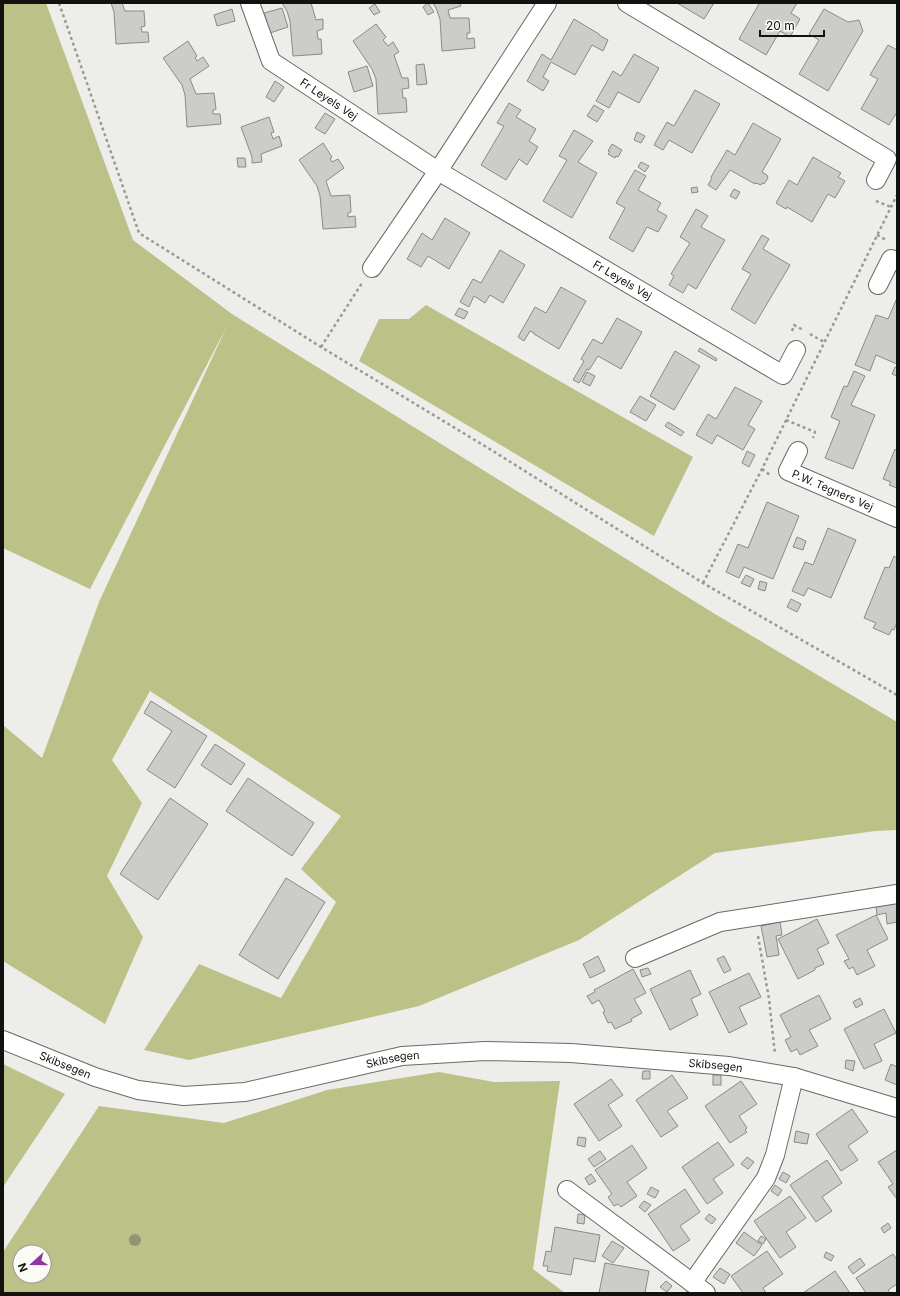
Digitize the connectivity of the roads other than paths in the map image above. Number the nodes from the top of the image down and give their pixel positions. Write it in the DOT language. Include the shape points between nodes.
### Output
graph roads {
  1 [pos="250,3"];
  2 [pos="547,3"];
  3 [pos="627,3"];
  4 [pos="438,170"];
  5 [pos="876,180"];
  6 [pos="897,261"];
  7 [pos="372,268"];
  8 [pos="878,285"];
  9 [pos="796,350"];
  10 [pos="798,451"];
  11 [pos="897,518"];
  12 [pos="897,894"];
  13 [pos="635,958"];
  14 [pos="3,1040"];
  15 [pos="794,1077"];
  16 [pos="897,1108"];
  17 [pos="567,1190"];
  18 [pos="699,1288"];
  1 -- 4 [label="street, Fr Leyels Vej" via="271,61"];
  2 -- 4 [label="street"];
  3 -- 5 [label="street" via="887,159"];
  4 -- 7 [label="street"];
  4 -- 9 [label="street, Fr Leyels Vej" via="783,375"];
  6 -- 8 [label="street" via="891,259"];
  10 -- 11 [label="street, P.W. Tegners Vej" via="788,471"];
  12 -- 13 [label="street" via="720,922"];
  14 -- 15 [label="street, Skibsegen" via="95,1077 138,1090 184,1096 245,1092 402,1056 485,1051 571,1053 721,1066"];
  15 -- 16 [label="street, Skibsegen"];
  15 -- 18 [label="street" via="775,1154 766,1178"];
  17 -- 18 [label="street"];
}
